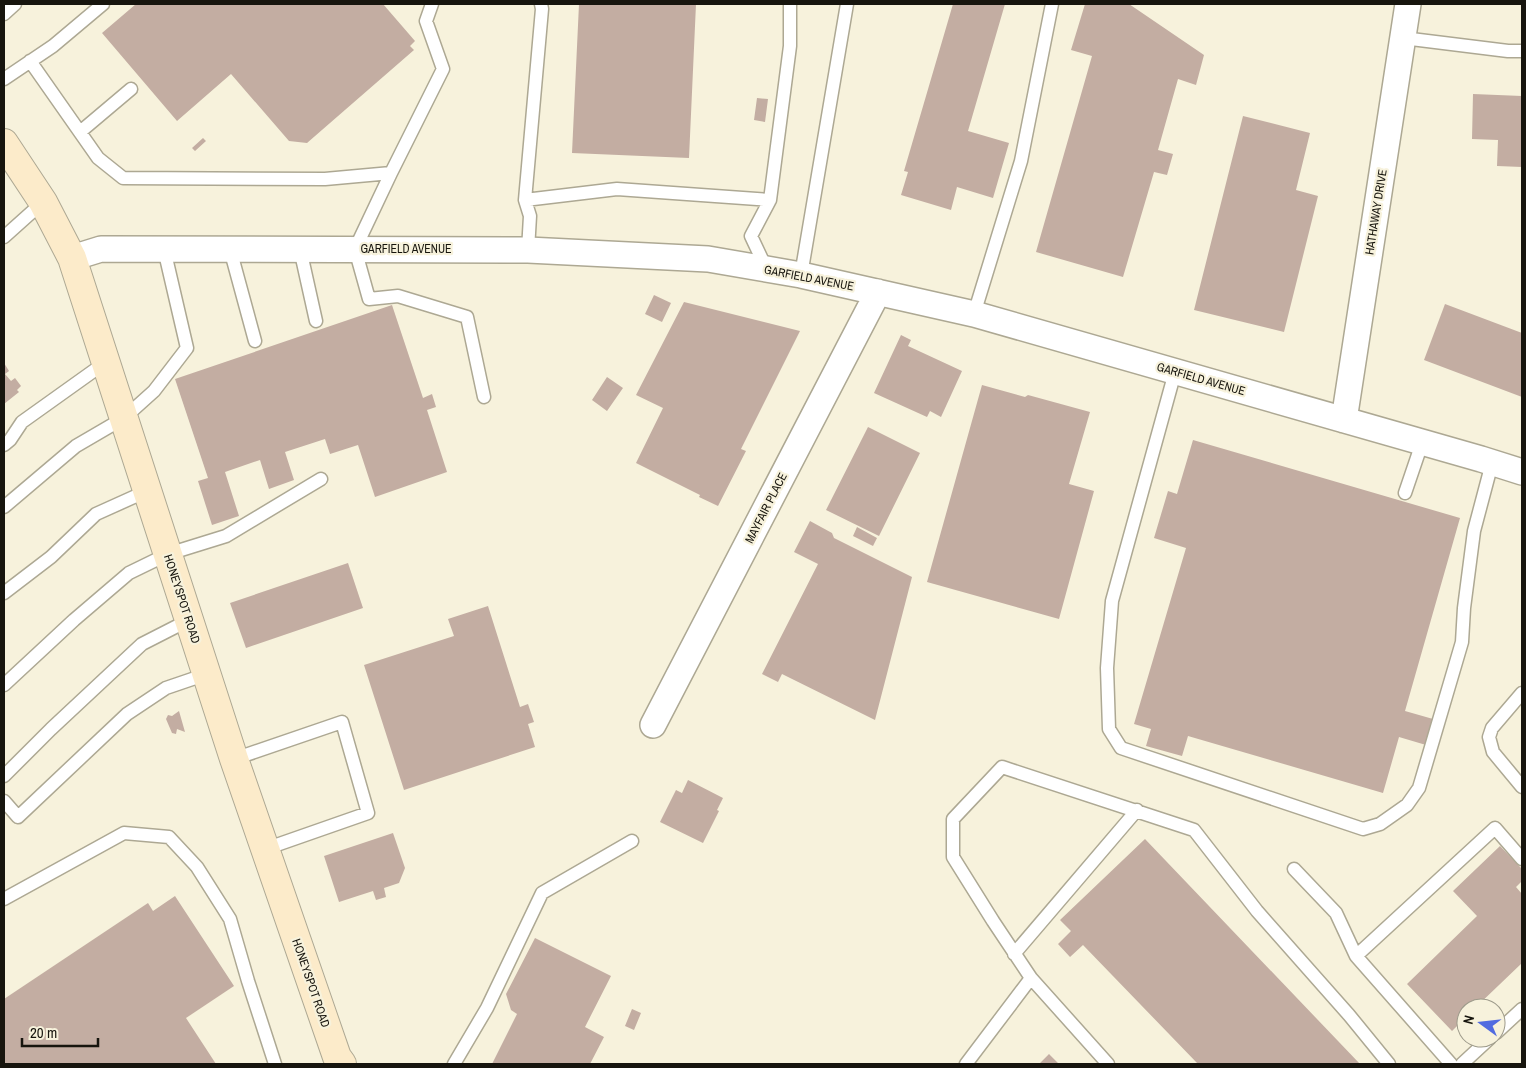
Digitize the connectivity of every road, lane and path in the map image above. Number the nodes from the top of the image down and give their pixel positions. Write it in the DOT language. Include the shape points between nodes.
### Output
graph roads {
  1 [pos="15,4"];
  2 [pos="103,4"];
  3 [pos="432,4"];
  4 [pos="541,4"];
  5 [pos="790,4"];
  6 [pos="847,4"];
  7 [pos="1052,4"];
  8 [pos="1408,4"];
  9 [pos="4,14"];
  10 [pos="1403,38"];
  11 [pos="1522,51"];
  12 [pos="30,61"];
  13 [pos="4,79"];
  14 [pos="131,89"];
  15 [pos="80,132"];
  16 [pos="4,143"];
  17 [pos="391,173"];
  18 [pos="525,200"];
  19 [pos="770,200"];
  20 [pos="43,202"];
  21 [pos="4,237"];
  22 [pos="164,249"];
  23 [pos="230,249"];
  24 [pos="300,249"];
  25 [pos="355,249"];
  26 [pos="528,250"];
  27 [pos="72,258"];
  28 [pos="767,270"];
  29 [pos="801,275"];
  30 [pos="878,292"];
  31 [pos="974,314"];
  32 [pos="316,320"];
  33 [pos="255,341"];
  34 [pos="106,362"];
  35 [pos="1175,372"];
  36 [pos="484,397"];
  37 [pos="124,418"];
  38 [pos="1344,420"];
  39 [pos="1422,442"];
  40 [pos="4,445"];
  41 [pos="1492,463"];
  42 [pos="1522,472"];
  43 [pos="321,479"];
  44 [pos="147,491"];
  45 [pos="1405,493"];
  46 [pos="4,507"];
  47 [pos="168,554"];
  48 [pos="4,593"];
  49 [pos="189,620"];
  50 [pos="206,674"];
  51 [pos="4,685"];
  52 [pos="1522,693"];
  53 [pos="653,725"];
  54 [pos="234,759"];
  55 [pos="4,776"];
  56 [pos="1522,786"];
  57 [pos="4,801"];
  58 [pos="1137,810"];
  59 [pos="632,841"];
  60 [pos="265,849"];
  61 [pos="1522,859"];
  62 [pos="1294,869"];
  63 [pos="4,899"];
  64 [pos="1014,954"];
  65 [pos="1356,956"];
  66 [pos="1031,978"];
  67 [pos="1522,1009"];
  68 [pos="1506,1024"];
  69 [pos="1479,1048"];
  70 [pos="275,1064"];
  71 [pos="342,1064"];
  72 [pos="454,1064"];
  73 [pos="966,1064"];
  74 [pos="1108,1064"];
  75 [pos="1389,1064"];
  76 [pos="1451,1064"];
  77 [pos="1462,1064"];
  1 -- 9 [label="lane"];
  2 -- 12 [label="lane"];
  3 -- 17 [label="lane" via="426,20 443,69"];
  4 -- 18 [label="lane"];
  5 -- 19 [label="lane" via="790,46"];
  6 -- 29 [label="lane"];
  7 -- 31 [label="lane" via="1021,161"];
  8 -- 10 [label="street, HATHAWAY DRIVE"];
  10 -- 11 [label="lane"];
  10 -- 38 [label="street, HATHAWAY DRIVE"];
  12 -- 13 [label="lane"];
  12 -- 15 [label="lane"];
  14 -- 15 [label="lane"];
  15 -- 17 [label="lane" via="98,158 123,178 325,179"];
  16 -- 20 [label="main road, HONEYSPOT ROAD"];
  17 -- 25 [label="lane"];
  18 -- 19 [label="lane" via="617,189"];
  18 -- 26 [label="lane" via="530,216"];
  19 -- 28 [label="lane" via="751,236"];
  20 -- 21 [label="lane"];
  20 -- 27 [label="main road, HONEYSPOT ROAD"];
  22 -- 23 [label="street, GARFIELD AVENUE"];
  22 -- 27 [label="street, GARFIELD AVENUE" via="101,249"];
  22 -- 37 [label="lane" via="187,348 154,391"];
  23 -- 24 [label="street, GARFIELD AVENUE"];
  23 -- 33 [label="lane"];
  24 -- 25 [label="street, GARFIELD AVENUE"];
  24 -- 32 [label="lane"];
  25 -- 26 [label="street, GARFIELD AVENUE"];
  25 -- 36 [label="lane" via="369,299 398,296 467,317"];
  26 -- 28 [label="street, GARFIELD AVENUE" via="708,259"];
  27 -- 34 [label="main road, HONEYSPOT ROAD"];
  28 -- 29 [label="street, GARFIELD AVENUE"];
  29 -- 30 [label="street, GARFIELD AVENUE"];
  30 -- 31 [label="street, GARFIELD AVENUE"];
  30 -- 53 [label="street, MAYFAIR PLACE"];
  31 -- 35 [label="street, GARFIELD AVENUE"];
  34 -- 37 [label="main road, HONEYSPOT ROAD"];
  34 -- 40 [label="lane" via="22,422"];
  35 -- 38 [label="street, GARFIELD AVENUE"];
  35 -- 41 [label="lane" via="1112,601 1107,668 1109,729 1121,748 1363,829 1380,824 1407,805 1418,788 1462,642 1474,531"];
  37 -- 44 [label="main road, HONEYSPOT ROAD"];
  37 -- 46 [label="lane" via="76,446"];
  38 -- 39 [label="street, GARFIELD AVENUE"];
  39 -- 41 [label="street, GARFIELD AVENUE"];
  39 -- 45 [label="lane"];
  41 -- 42 [label="street, GARFIELD AVENUE"];
  43 -- 47 [label="lane" via="226,536"];
  44 -- 47 [label="main road, HONEYSPOT ROAD"];
  44 -- 48 [label="lane" via="96,514"];
  47 -- 49 [label="main road, HONEYSPOT ROAD"];
  47 -- 51 [label="lane" via="129,573"];
  49 -- 50 [label="main road, HONEYSPOT ROAD"];
  49 -- 55 [label="lane" via="142,644"];
  50 -- 54 [label="main road, HONEYSPOT ROAD"];
  50 -- 57 [label="lane" via="166,688 127,714 18,817"];
  52 -- 56 [label="lane" via="1492,728 1489,738 1493,752"];
  54 -- 60 [label="main road, HONEYSPOT ROAD"];
  54 -- 60 [label="lane" via="342,722 368,813"];
  58 -- 64 [label="lane"];
  58 -- 64 [label="lane" via="1002,767 953,818 953,857"];
  58 -- 75 [label="lane" via="1194,830 1256,911"];
  59 -- 72 [label="lane" via="542,893 488,1008"];
  60 -- 71 [label="main road, HONEYSPOT ROAD"];
  61 -- 65 [label="lane" via="1495,828"];
  62 -- 65 [label="lane" via="1336,912"];
  63 -- 70 [label="lane" via="124,833 169,838 197,867 230,919"];
  64 -- 66 [label="lane"];
  65 -- 76 [label="lane"];
  66 -- 73 [label="lane"];
  66 -- 74 [label="lane"];
  67 -- 68 [label="lane"];
  69 -- 77 [label="lane"];
}
